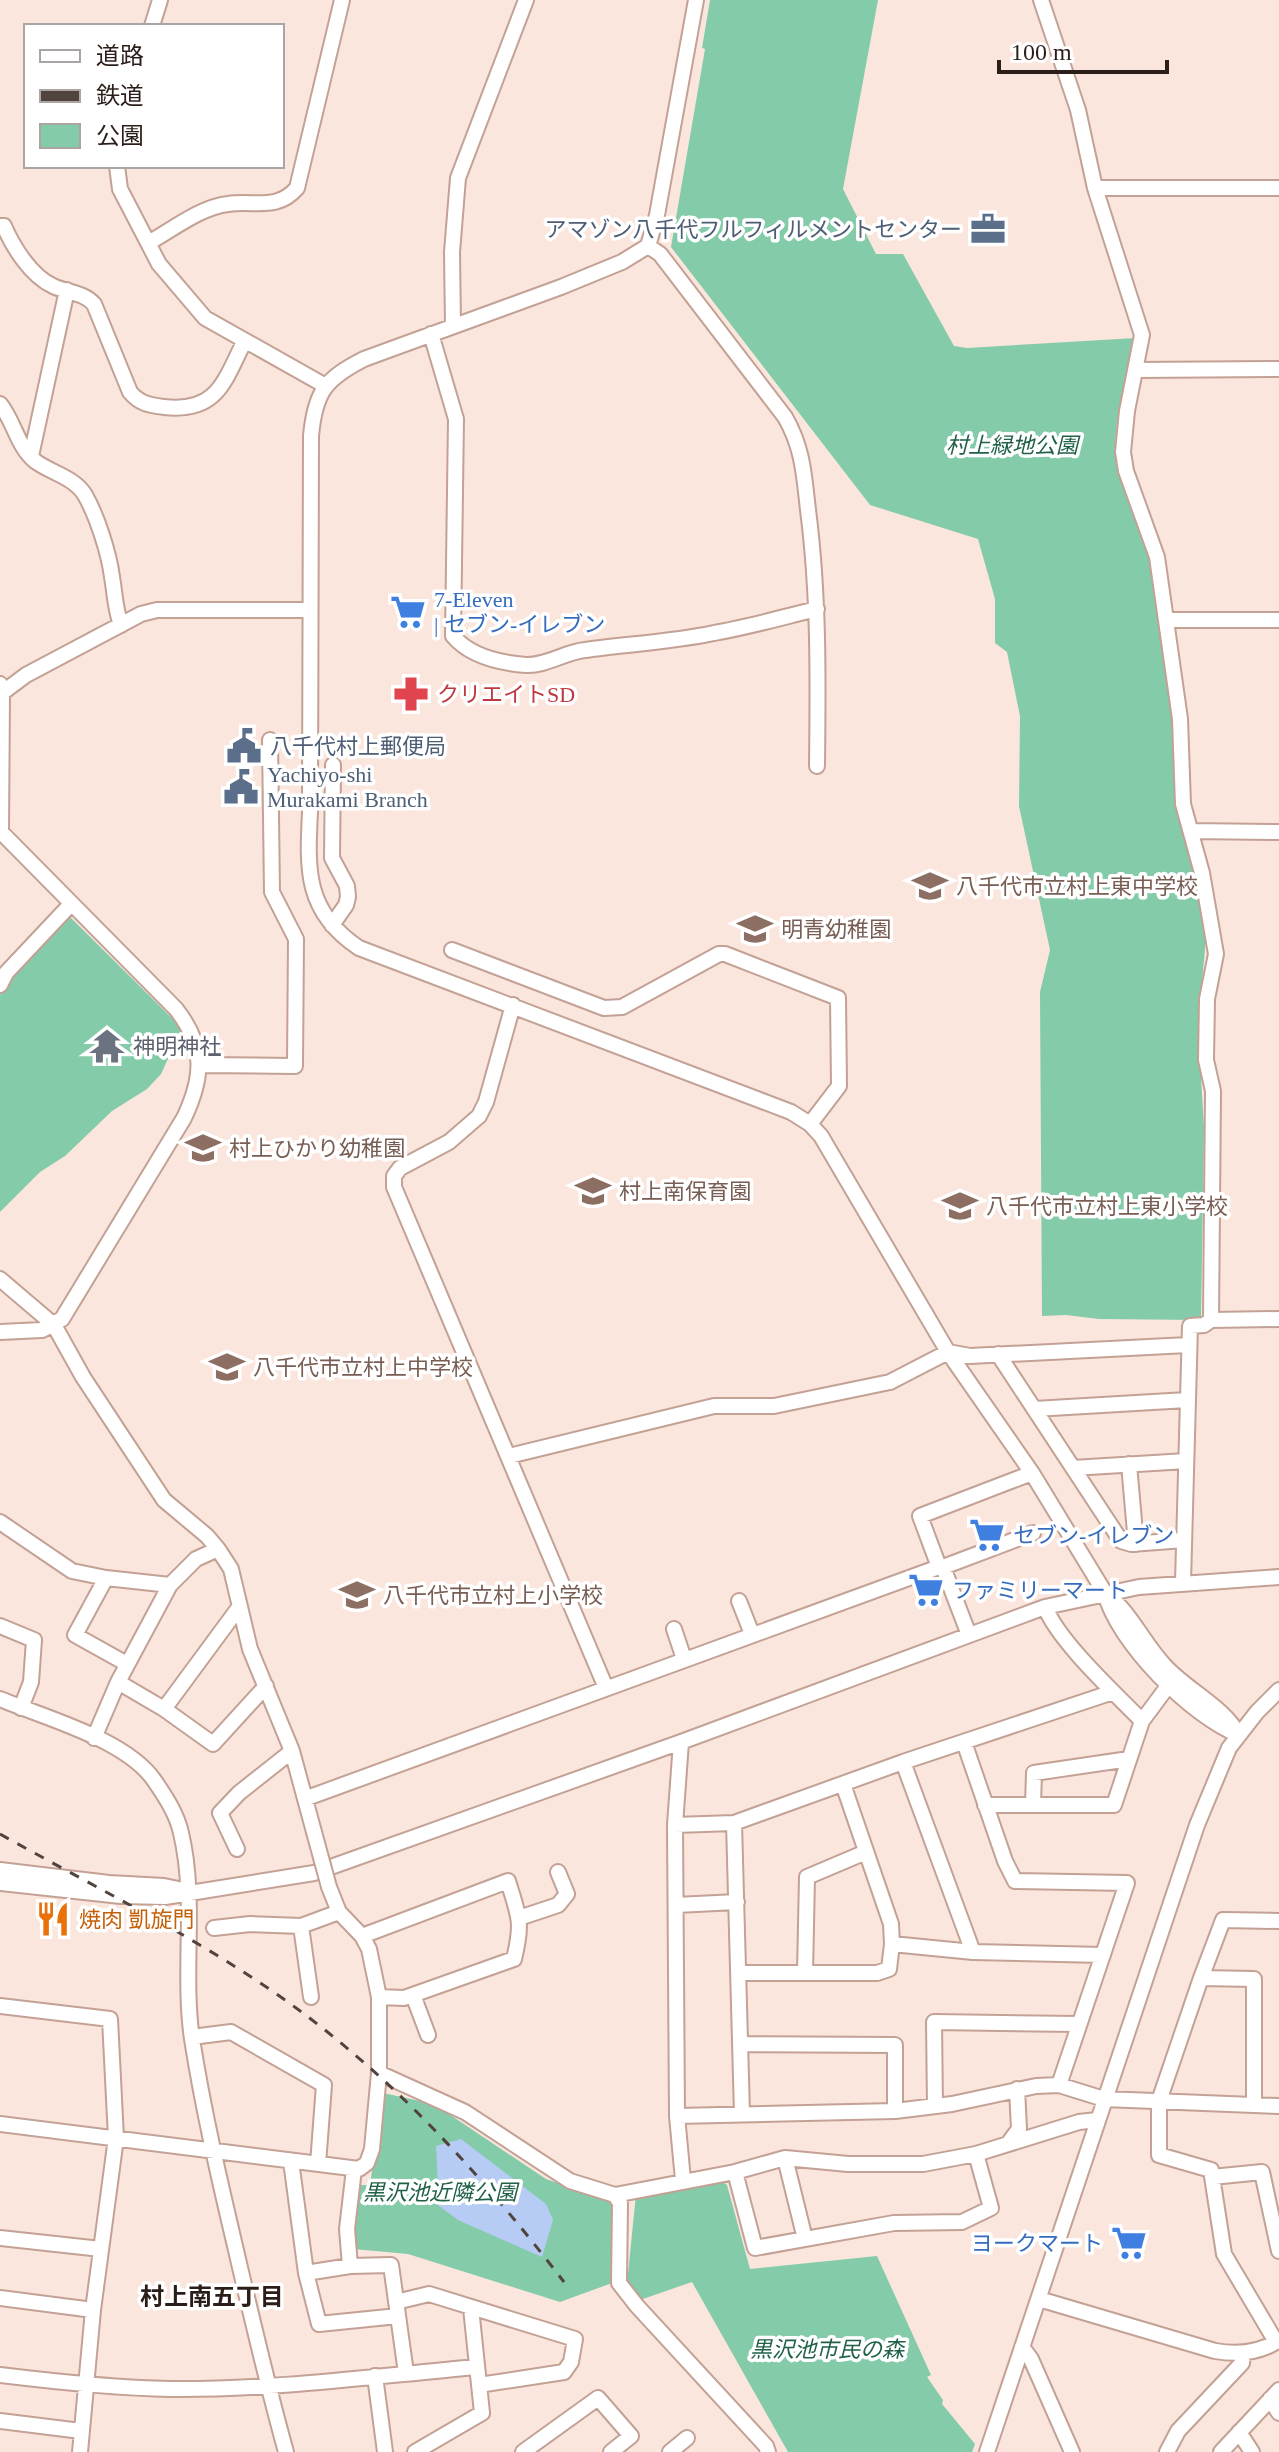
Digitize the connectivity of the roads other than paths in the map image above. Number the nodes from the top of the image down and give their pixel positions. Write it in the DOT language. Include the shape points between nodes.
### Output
graph roads {
  1 [pos="160,0"];
  2 [pos="342,0"];
  3 [pos="526,0"];
  4 [pos="696,0"];
  5 [pos="1041,0"];
  6 [pos="153,24"];
  7 [pos="117,168"];
  8 [pos="1095,188"];
  9 [pos="1279,188"];
  10 [pos="0,226"];
  11 [pos="150,242"];
  12 [pos="648,246"];
  13 [pos="67,290"];
  14 [pos="453,325"];
  15 [pos="431,334"];
  16 [pos="244,342"];
  17 [pos="1279,369"];
  18 [pos="1135,370"];
  19 [pos="324,385"];
  20 [pos="0,404"];
  21 [pos="31,456"];
  22 [pos="817,609"];
  23 [pos="308,610"];
  24 [pos="1166,620"];
  25 [pos="1279,620"];
  26 [pos="121,625"];
  27 [pos="1,688"];
  28 [pos="1,730"];
  29 [pos="270,740"];
  30 [pos="333,765"];
  31 [pos="817,766"];
  32 [pos="1191,831"];
  33 [pos="1,832"];
  34 [pos="1279,832"];
  35 [pos="71,904"];
  36 [pos="332,925"];
  37 [pos="452,950"];
  38 [pos="2,975"];
  39 [pos="513,1005"];
  40 [pos="199,1065"];
  41 [pos="810,1124"];
  42 [pos="0,1279"];
  43 [pos="1279,1319"];
  44 [pos="1211,1320"];
  45 [pos="54,1325"];
  46 [pos="0,1332"];
  47 [pos="1188,1345"];
  48 [pos="948,1352"];
  49 [pos="998,1354"];
  50 [pos="1187,1400"];
  51 [pos="1034,1409"];
  52 [pos="509,1456"];
  53 [pos="1186,1461"];
  54 [pos="1129,1464"];
  55 [pos="1073,1468"];
  56 [pos="1032,1473"];
  57 [pos="0,1522"];
  58 [pos="1033,1533"];
  59 [pos="1184,1540"];
  60 [pos="1136,1544"];
  61 [pos="218,1549"];
  62 [pos="936,1559"];
  63 [pos="961,1560"];
  64 [pos="1279,1577"];
  65 [pos="106,1578"];
  66 [pos="1183,1583"];
  67 [pos="170,1585"];
  68 [pos="1105,1593"];
  69 [pos="739,1601"];
  70 [pos="240,1606"];
  71 [pos="1045,1607"];
  72 [pos="0,1626"];
  73 [pos="674,1629"];
  74 [pos="752,1634"];
  75 [pos="969,1635"];
  76 [pos="684,1659"];
  77 [pos="127,1664"];
  78 [pos="118,1682"];
  79 [pos="266,1686"];
  80 [pos="1168,1686"];
  81 [pos="606,1688"];
  82 [pos="1279,1690"];
  83 [pos="1113,1692"];
  84 [pos="0,1699"];
  85 [pos="21,1708"];
  86 [pos="164,1709"];
  87 [pos="1142,1721"];
  88 [pos="1239,1735"];
  89 [pos="94,1738"];
  90 [pos="681,1742"];
  91 [pos="964,1742"];
  92 [pos="292,1751"];
  93 [pos="1129,1759"];
  94 [pos="903,1762"];
  95 [pos="843,1784"];
  96 [pos="307,1798"];
  97 [pos="985,1805"];
  98 [pos="1033,1805"];
  99 [pos="734,1823"];
  100 [pos="675,1825"];
  101 [pos="237,1849"];
  102 [pos="866,1852"];
  103 [pos="0,1870"];
  104 [pos="558,1872"];
  105 [pos="0,1883"];
  106 [pos="187,1891"];
  107 [pos="737,1902"];
  108 [pos="676,1905"];
  109 [pos="339,1912"];
  110 [pos="519,1918"];
  111 [pos="1279,1921"];
  112 [pos="301,1926"];
  113 [pos="214,1928"];
  114 [pos="362,1936"];
  115 [pos="892,1944"];
  116 [pos="973,1952"];
  117 [pos="1103,1955"];
  118 [pos="740,1973"];
  119 [pos="805,1973"];
  120 [pos="1201,1978"];
  121 [pos="413,1995"];
  122 [pos="311,1997"];
  123 [pos="379,1997"];
  124 [pos="0,2006"];
  125 [pos="1079,2024"];
  126 [pos="428,2035"];
  127 [pos="192,2037"];
  128 [pos="741,2044"];
  129 [pos="379,2073"];
  130 [pos="1059,2085"];
  131 [pos="1017,2089"];
  132 [pos="1104,2099"];
  133 [pos="1159,2101"];
  134 [pos="1254,2105"];
  135 [pos="935,2106"];
  136 [pos="1279,2106"];
  137 [pos="895,2111"];
  138 [pos="742,2114"];
  139 [pos="677,2116"];
  140 [pos="1097,2120"];
  141 [pos="0,2124"];
  142 [pos="116,2138"];
  143 [pos="1010,2141"];
  144 [pos="213,2152"];
  145 [pos="976,2154"];
  146 [pos="785,2158"];
  147 [pos="291,2161"];
  148 [pos="318,2164"];
  149 [pos="354,2169"];
  150 [pos="735,2172"];
  151 [pos="1212,2177"];
  152 [pos="683,2180"];
  153 [pos="615,2195"];
  154 [pos="0,2238"];
  155 [pos="805,2239"];
  156 [pos="101,2249"];
  157 [pos="1279,2251"];
  158 [pos="350,2266"];
  159 [pos="306,2273"];
  160 [pos="0,2298"];
  161 [pos="1039,2299"];
  162 [pos="471,2308"];
  163 [pos="397,2309"];
  164 [pos="93,2310"];
  165 [pos="1277,2341"];
  166 [pos="1022,2347"];
  167 [pos="1243,2354"];
  168 [pos="477,2367"];
  169 [pos="406,2373"];
  170 [pos="0,2375"];
  171 [pos="375,2376"];
  172 [pos="87,2385"];
  173 [pos="479,2385"];
  174 [pos="267,2386"];
  175 [pos="1275,2395"];
  176 [pos="1279,2413"];
  177 [pos="0,2421"];
  178 [pos="81,2431"];
  179 [pos="1239,2432"];
  180 [pos="687,2438"];
  181 [pos="80,2452"];
  182 [pos="286,2452"];
  183 [pos="385,2452"];
  184 [pos="415,2452"];
  185 [pos="523,2452"];
  186 [pos="611,2452"];
  187 [pos="670,2452"];
  188 [pos="768,2452"];
  189 [pos="987,2452"];
  190 [pos="1072,2452"];
  191 [pos="1167,2452"];
  192 [pos="1221,2452"];
  193 [pos="1252,2452"];
  1 -- 6 [label="street"];
  2 -- 11 [label="street" via="297,188 276,203 212,207"];
  3 -- 14 [label="street" via="458,178"];
  4 -- 12 [label="street"];
  5 -- 8 [label="street" via="1078,110"];
  7 -- 11 [label="street" via="120,189"];
  8 -- 9 [label="street"];
  8 -- 18 [label="street" via="1142,335"];
  10 -- 13 [label="street" via="50,285"];
  11 -- 16 [label="street" via="159,264 205,318"];
  12 -- 14 [label="street" via="561,287"];
  12 -- 22 [label="street" via="660,254 785,417 800,447"];
  13 -- 16 [label="street" via="94,304 130,392 147,405 178,408 214,397"];
  13 -- 21 [label="street"];
  14 -- 15 [label="street"];
  15 -- 19 [label="street" via="364,359"];
  15 -- 22 [label="street" via="456,419 453,636 463,648 526,665 582,650 713,634"];
  16 -- 19 [label="street"];
  17 -- 18 [label="street"];
  18 -- 24 [label="street" via="1123,452 1157,557"];
  19 -- 23 [label="street" via="311,436"];
  20 -- 21 [label="street"];
  21 -- 26 [label="street" via="84,494 107,553"];
  22 -- 31 [label="street"];
  23 -- 26 [label="street" via="157,610"];
  23 -- 36 [label="street" via="307,866 315,898"];
  24 -- 25 [label="street"];
  24 -- 32 [label="street" via="1180,719 1183,804"];
  26 -- 27 [label="street"];
  27 -- 28 [label="street"];
  28 -- 33 [label="street"];
  29 -- 40 [label="street" via="272,892 296,939 295,1066"];
  30 -- 36 [label="street" via="332,858 348,897"];
  32 -- 34 [label="street"];
  32 -- 44 [label="street" via="1216,954 1207,999 1206,1060 1213,1091"];
  33 -- 35 [label="street"];
  35 -- 38 [label="street"];
  35 -- 40 [label="street" via="176,1009 194,1036"];
  36 -- 39 [label="street" via="374,955"];
  37 -- 41 [label="street" via="604,1008 622,1007 719,954 838,998 839,1086"];
  39 -- 41 [label="street" via="791,1112"];
  39 -- 52 [label="street" via="479,1116 394,1176 394,1187"];
  40 -- 45 [label="street" via="197,1087 184,1118"];
  41 -- 48 [label="street"];
  42 -- 45 [label="street"];
  43 -- 44 [label="street"];
  44 -- 47 [label="street" via="1190,1326"];
  45 -- 46 [label="street"];
  45 -- 61 [label="street" via="164,1500"];
  47 -- 49 [label="street"];
  47 -- 50 [label="street"];
  48 -- 49 [label="street"];
  48 -- 52 [label="street" via="890,1382 774,1406 714,1406"];
  48 -- 56 [label="street"];
  49 -- 51 [label="street"];
  50 -- 51 [label="street"];
  50 -- 53 [label="street"];
  51 -- 55 [label="street"];
  52 -- 81 [label="street"];
  53 -- 54 [label="street"];
  53 -- 59 [label="street"];
  54 -- 55 [label="street"];
  54 -- 60 [label="street"];
  55 -- 60 [label="street" via="1121,1541"];
  56 -- 62 [label="street" via="920,1516"];
  56 -- 68 [label="street"];
  57 -- 65 [label="street" via="72,1571"];
  58 -- 63 [label="street"];
  59 -- 60 [label="street"];
  59 -- 66 [label="street"];
  61 -- 67 [label="street" via="196,1559"];
  61 -- 70 [label="street" via="231,1569"];
  62 -- 63 [label="street" via="951,1553"];
  62 -- 74 [label="street" via="939,1567"];
  63 -- 75 [label="street" via="943,1567"];
  64 -- 66 [label="street"];
  65 -- 67 [label="street"];
  65 -- 77 [label="street" via="75,1635"];
  66 -- 68 [label="street"];
  67 -- 77 [label="street"];
  68 -- 71 [label="street"];
  68 -- 80 [label="street" via="1109,1611"];
  68 -- 88 [label="street" via="1120,1604 1163,1664 1230,1719"];
  69 -- 74 [label="street"];
  70 -- 79 [label="street"];
  70 -- 86 [label="street"];
  71 -- 75 [label="street"];
  71 -- 83 [label="street"];
  72 -- 85 [label="street" via="34,1640 31,1682"];
  73 -- 76 [label="street"];
  74 -- 76 [label="street"];
  75 -- 90 [label="street"];
  76 -- 81 [label="street"];
  77 -- 78 [label="street"];
  78 -- 86 [label="street"];
  78 -- 89 [label="street"];
  79 -- 86 [label="street" via="213,1744"];
  79 -- 92 [label="street"];
  80 -- 87 [label="street"];
  80 -- 88 [label="street"];
  81 -- 96 [label="street"];
  82 -- 88 [label="street"];
  83 -- 87 [label="street"];
  83 -- 91 [label="street"];
  84 -- 85 [label="street"];
  85 -- 89 [label="street"];
  87 -- 93 [label="street"];
  88 -- 132 [label="street" via="1218,1768"];
  89 -- 106 [label="street" via="123,1752 151,1776 172,1807 181,1831"];
  90 -- 100 [label="street"];
  90 -- 106 [label="street" via="314,1873"];
  91 -- 94 [label="street"];
  91 -- 97 [label="street"];
  92 -- 96 [label="street"];
  92 -- 101 [label="street" via="220,1813"];
  93 -- 98 [label="street" via="1034,1773"];
  93 -- 98 [label="street" via="1114,1805"];
  94 -- 95 [label="street"];
  94 -- 116 [label="street"];
  95 -- 99 [label="street"];
  95 -- 102 [label="street"];
  96 -- 109 [label="street, bridge"];
  97 -- 98 [label="street"];
  97 -- 117 [label="street" via="1015,1881 1127,1883"];
  99 -- 100 [label="street"];
  99 -- 107 [label="street"];
  100 -- 108 [label="street"];
  102 -- 115 [label="street"];
  102 -- 119 [label="street" via="807,1877"];
  103 -- 106 [label="street"];
  104 -- 110 [label="street" via="567,1894 558,1905"];
  105 -- 106 [label="street" via="121,1896 165,1897"];
  106 -- 127 [label="street"];
  107 -- 108 [label="street"];
  107 -- 118 [label="street"];
  108 -- 139 [label="street"];
  109 -- 112 [label="street"];
  109 -- 114 [label="street"];
  110 -- 114 [label="street" via="508,1881"];
  110 -- 121 [label="street" via="514,1959"];
  111 -- 120 [label="street" via="1223,1920"];
  112 -- 113 [label="street"];
  112 -- 122 [label="street"];
  114 -- 123 [label="street"];
  115 -- 116 [label="street"];
  115 -- 119 [label="street" via="885,1972"];
  116 -- 117 [label="street"];
  117 -- 125 [label="street"];
  118 -- 119 [label="street"];
  118 -- 128 [label="street"];
  120 -- 133 [label="street"];
  120 -- 134 [label="street" via="1254,1979"];
  121 -- 123 [label="street"];
  121 -- 126 [label="street"];
  123 -- 129 [label="street"];
  124 -- 142 [label="street" via="110,2019"];
  125 -- 130 [label="street"];
  125 -- 135 [label="street" via="934,2022"];
  127 -- 144 [label="street"];
  127 -- 148 [label="street" via="231,2032 324,2085"];
  128 -- 137 [label="street" via="895,2045"];
  128 -- 138 [label="street"];
  129 -- 149 [label="street" via="372,2149 367,2163"];
  129 -- 153 [label="street" via="465,2112 570,2181"];
  130 -- 131 [label="street"];
  130 -- 132 [label="street"];
  131 -- 135 [label="street"];
  131 -- 143 [label="street" via="1019,2129"];
  132 -- 133 [label="street"];
  132 -- 140 [label="street"];
  133 -- 134 [label="street"];
  133 -- 151 [label="street" via="1159,2155 1211,2170"];
  134 -- 136 [label="street"];
  135 -- 137 [label="street"];
  137 -- 138 [label="street"];
  138 -- 139 [label="street"];
  139 -- 152 [label="street"];
  140 -- 143 [label="street"];
  140 -- 161 [label="street"];
  141 -- 142 [label="street"];
  142 -- 144 [label="street"];
  142 -- 156 [label="street"];
  143 -- 145 [label="street"];
  144 -- 147 [label="street"];
  144 -- 174 [label="street"];
  145 -- 146 [label="street" via="923,2164"];
  145 -- 155 [label="street" via="991,2208 962,2222 894,2223"];
  146 -- 150 [label="street"];
  146 -- 155 [label="street"];
  147 -- 148 [label="street"];
  147 -- 159 [label="street"];
  148 -- 149 [label="street"];
  149 -- 158 [label="street" via="347,2229"];
  150 -- 152 [label="street"];
  150 -- 155 [label="street" via="755,2248"];
  151 -- 157 [label="street" via="1262,2172"];
  151 -- 165 [label="street" via="1224,2254"];
  152 -- 153 [label="street"];
  153 -- 188 [label="street" via="620,2203 619,2283"];
  154 -- 156 [label="street"];
  156 -- 164 [label="street"];
  158 -- 159 [label="street"];
  158 -- 163 [label="street" via="391,2265"];
  159 -- 163 [label="street" via="319,2324"];
  160 -- 164 [label="street"];
  161 -- 166 [label="street"];
  161 -- 167 [label="street" via="1215,2351"];
  162 -- 163 [label="street" via="429,2294"];
  162 -- 168 [label="street"];
  162 -- 173 [label="street" via="575,2339 564,2372"];
  163 -- 169 [label="street"];
  164 -- 172 [label="street"];
  165 -- 167 [label="street"];
  166 -- 189 [label="street"];
  166 -- 190 [label="street"];
  167 -- 191 [label="street" via="1242,2363 1178,2431"];
  168 -- 169 [label="street"];
  168 -- 173 [label="street"];
  169 -- 171 [label="street"];
  170 -- 172 [label="street"];
  171 -- 174 [label="street"];
  171 -- 183 [label="street"];
  172 -- 174 [label="street"];
  172 -- 178 [label="street"];
  173 -- 184 [label="street" via="482,2413"];
  174 -- 182 [label="street"];
  175 -- 176 [label="street"];
  175 -- 179 [label="street"];
  177 -- 178 [label="street"];
  178 -- 181 [label="street"];
  179 -- 192 [label="street"];
  179 -- 193 [label="street"];
  180 -- 187 [label="street"];
  185 -- 186 [label="street" via="598,2398 631,2436"];
}
